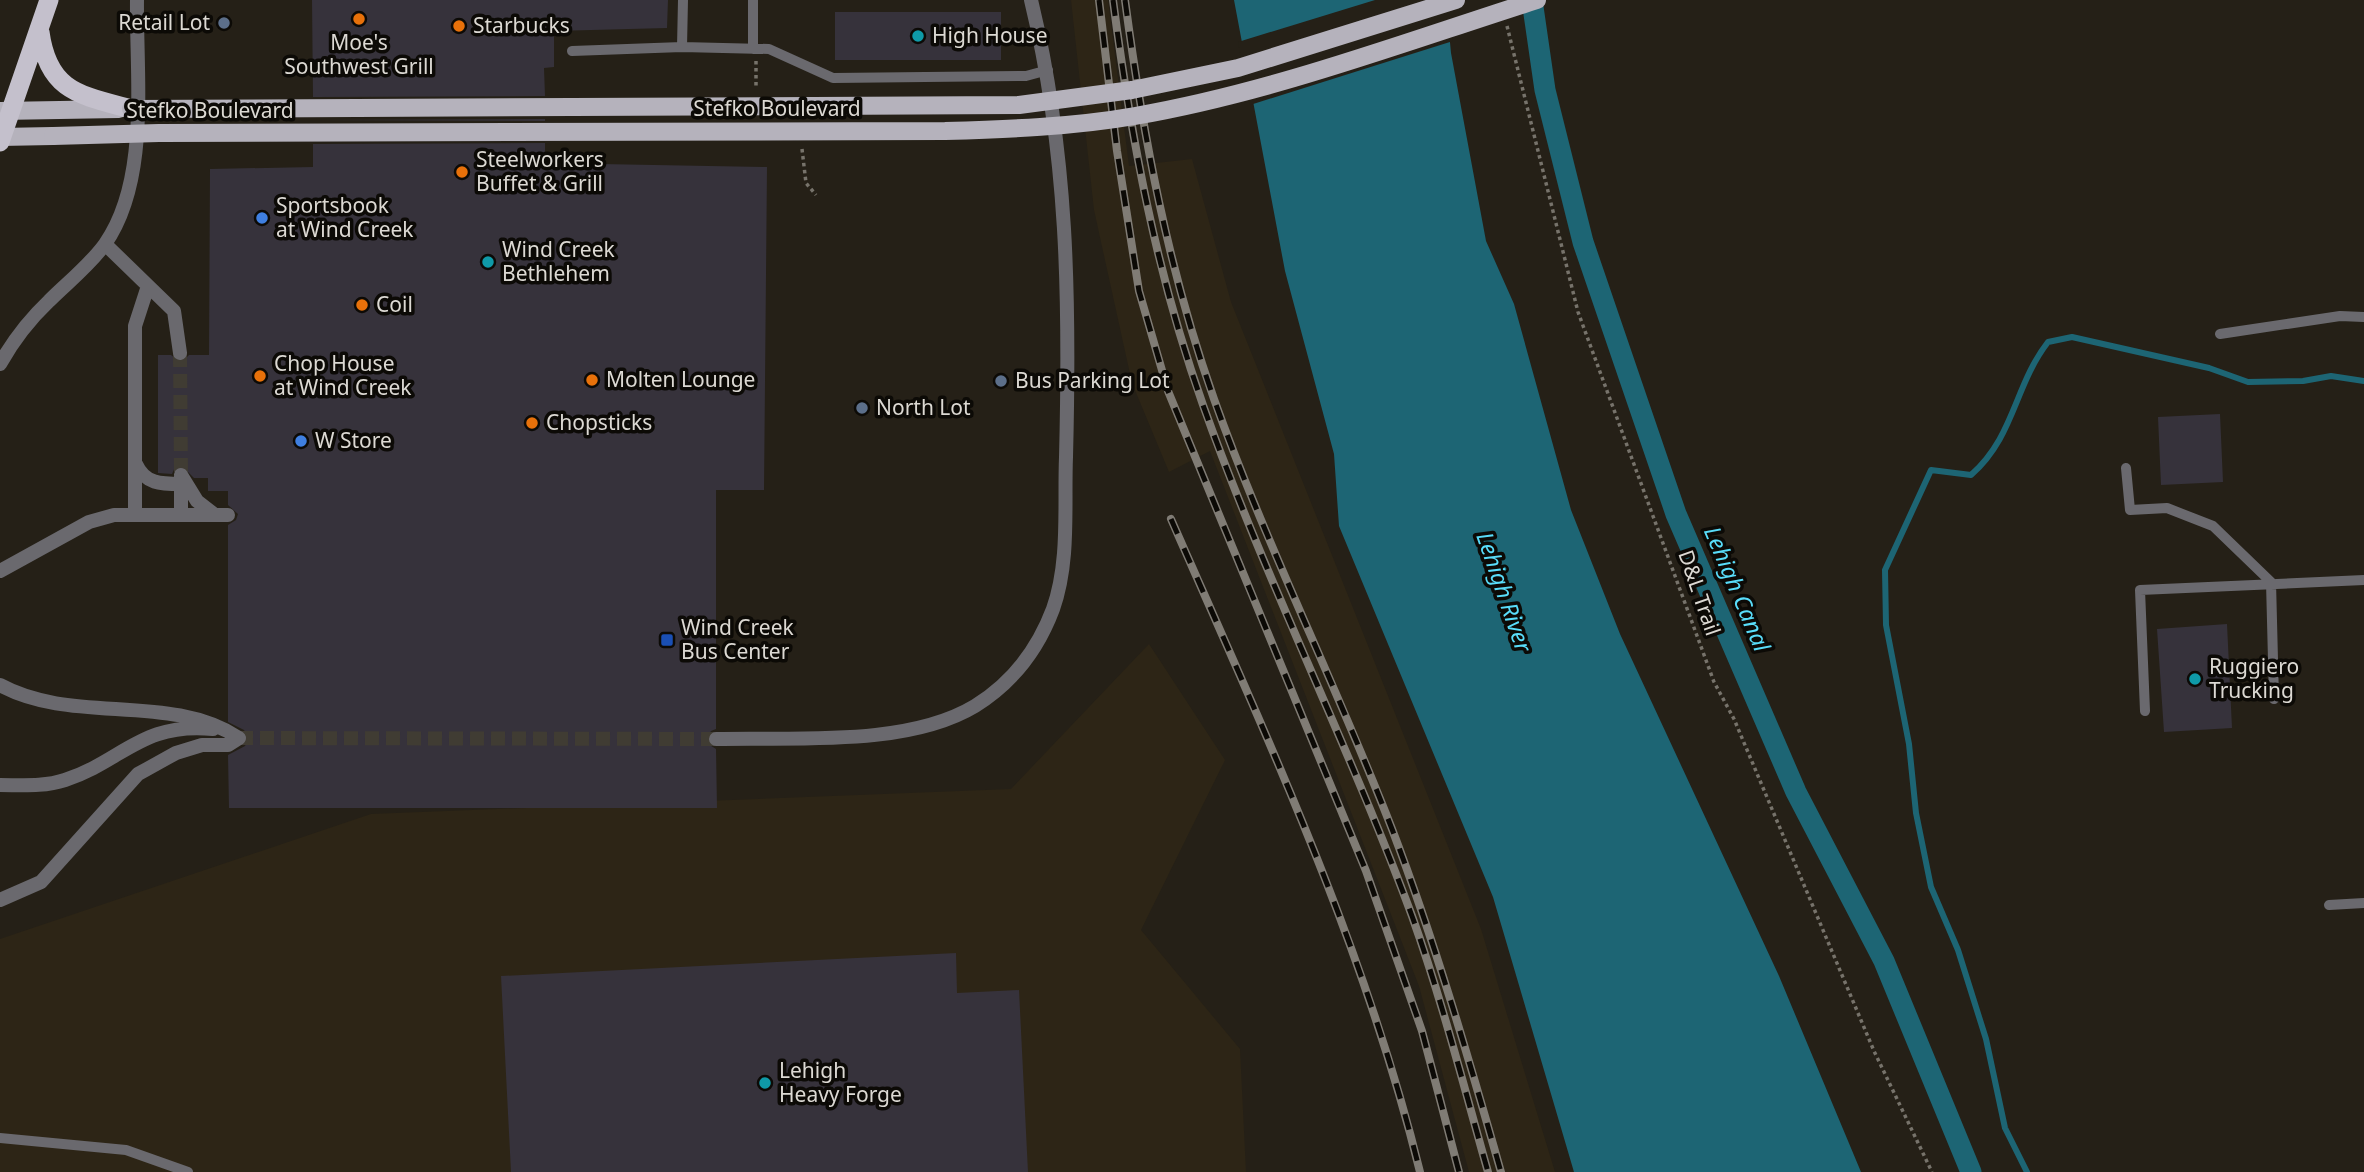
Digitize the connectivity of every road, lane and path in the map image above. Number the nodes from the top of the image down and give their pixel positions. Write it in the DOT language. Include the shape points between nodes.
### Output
graph roads {
  1 [pos="49,0"];
  2 [pos="137,0"];
  3 [pos="682,0"];
  4 [pos="753,0"];
  5 [pos="1031,0"];
  6 [pos="1456,0"];
  7 [pos="1538,0"];
  8 [pos="1504,14"];
  9 [pos="40,30"];
  10 [pos="682,47"];
  11 [pos="753,49"];
  12 [pos="572,51"];
  13 [pos="1048,70"];
  14 [pos="131,109"];
  15 [pos="6,110"];
  16 [pos="1,139"];
  17 [pos="799,141"];
  18 [pos="817,195"];
  19 [pos="105,244"];
  20 [pos="148,286"];
  21 [pos="2364,317"];
  22 [pos="2220,334"];
  23 [pos="180,353"];
  24 [pos="0,364"];
  25 [pos="135,463"];
  26 [pos="2126,468"];
  27 [pos="181,480"];
  28 [pos="135,515"];
  29 [pos="181,515"];
  30 [pos="0,571"];
  31 [pos="2364,580"];
  32 [pos="2272,582"];
  33 [pos="0,685"];
  34 [pos="2274,699"];
  35 [pos="2145,711"];
  36 [pos="228,738"];
  37 [pos="716,739"];
  38 [pos="0,785"];
  39 [pos="0,900"];
  40 [pos="2364,903"];
  41 [pos="2329,905"];
  42 [pos="0,1138"];
  43 [pos="188,1172"];
  44 [pos="1932,1172"];
  1 -- 9 [label="highway"];
  2 -- 19 [label="street" via="136,165 126,201"];
  3 -- 10 [label="lane"];
  4 -- 11 [label="lane"];
  5 -- 13 [label="street"];
  6 -- 14 [label="main road, Stefko Boulevard, bridge" via="1238,68 1132,90 1019,105"];
  7 -- 16 [label="main road, Stefko Boulevard, bridge" via="1244,93 1065,126 932,131 159,133"];
  8 -- 44 [label="path, D&L Trail" via="1578,312 1684,604 1874,1051"];
  9 -- 14 [label="highway" via="50,72 59,80 96,100"];
  9 -- 15 [label="highway"];
  10 -- 11 [label="lane"];
  10 -- 12 [label="lane"];
  11 -- 13 [label="lane" via="769,49 833,78 1026,76"];
  13 -- 37 [label="street" via="1066,230 1069,315 1063,562 1052,610 1040,636 1015,675 998,690 951,718 920,729"];
  14 -- 15 [label="main road, Stefko Boulevard"];
  15 -- 16 [label="highway"];
  17 -- 18 [label="path" via="805,155 806,183"];
  19 -- 20 [label="street"];
  19 -- 24 [label="street" via="48,301"];
  20 -- 23 [label="street" via="174,311"];
  20 -- 25 [label="street" via="135,326"];
  21 -- 22 [label="lane" via="2340,316"];
  25 -- 27 [label="street" via="150,481"];
  25 -- 28 [label="street"];
  26 -- 32 [label="lane" via="2130,510 2167,508 2213,526"];
  27 -- 29 [label="street"];
  27 -- 29 [label="street" via="198,501 222,515"];
  28 -- 29 [label="street"];
  28 -- 30 [label="street" via="89,522"];
  31 -- 32 [label="lane"];
  32 -- 34 [label="lane"];
  32 -- 35 [label="lane" via="2140,590"];
  33 -- 36 [label="street" via="42,699 199,719"];
  36 -- 38 [label="street" via="198,728 155,734 66,780"];
  36 -- 39 [label="street" via="176,752 138,774 41,882"];
  40 -- 41 [label="lane"];
  42 -- 43 [label="lane" via="126,1150"];
}
